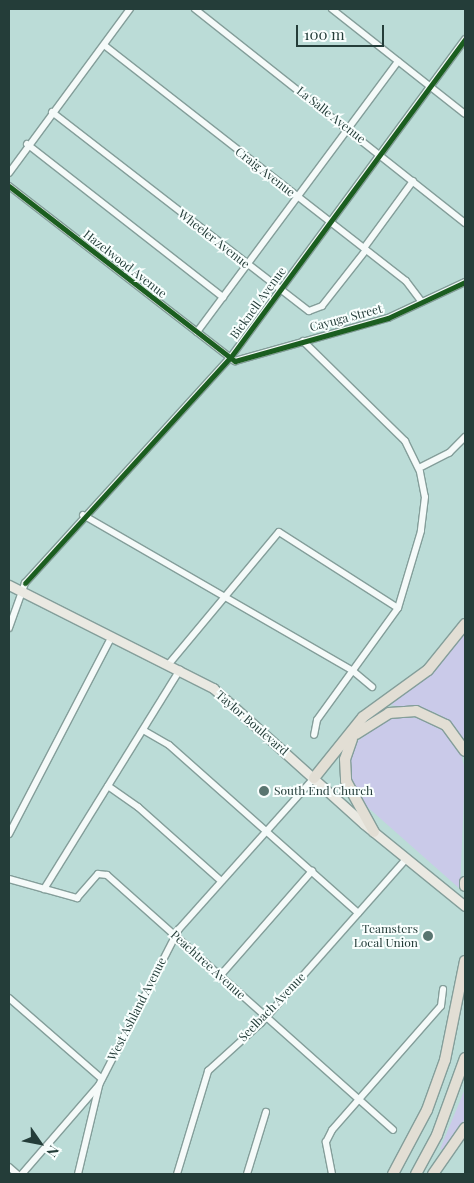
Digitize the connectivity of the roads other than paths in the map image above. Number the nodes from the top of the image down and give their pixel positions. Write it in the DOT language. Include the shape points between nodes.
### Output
graph roads {
  1 [pos="130,9"];
  2 [pos="195,9"];
  3 [pos="332,9"];
  4 [pos="465,39"];
  5 [pos="104,45"];
  6 [pos="398,60"];
  7 [pos="430,86"];
  8 [pos="52,112"];
  9 [pos="465,114"];
  10 [pos="347,127"];
  11 [pos="27,144"];
  12 [pos="380,155"];
  13 [pos="9,174"];
  14 [pos="413,181"];
  15 [pos="9,186"];
  16 [pos="297,197"];
  17 [pos="465,222"];
  18 [pos="330,223"];
  19 [pos="365,249"];
  20 [pos="247,265"];
  21 [pos="465,282"];
  22 [pos="279,291"];
  23 [pos="223,297"];
  24 [pos="422,302"];
  25 [pos="197,332"];
  26 [pos="303,341"];
  27 [pos="230,358"];
  28 [pos="465,437"];
  29 [pos="419,468"];
  30 [pos="83,515"];
  31 [pos="9,585"];
  32 [pos="23,593"];
  33 [pos="223,596"];
  34 [pos="398,608"];
  35 [pos="465,624"];
  36 [pos="9,628"];
  37 [pos="111,638"];
  38 [pos="168,665"];
  39 [pos="180,670"];
  40 [pos="352,671"];
  41 [pos="372,687"];
  42 [pos="143,730"];
  43 [pos="314,735"];
  44 [pos="352,739"];
  45 [pos="465,751"];
  46 [pos="314,778"];
  47 [pos="108,786"];
  48 [pos="267,831"];
  49 [pos="374,832"];
  50 [pos="9,834"];
  51 [pos="406,859"];
  52 [pos="312,871"];
  53 [pos="9,879"];
  54 [pos="222,881"];
  55 [pos="465,882"];
  56 [pos="465,886"];
  57 [pos="44,889"];
  58 [pos="465,906"];
  59 [pos="358,913"];
  60 [pos="175,936"];
  61 [pos="465,962"];
  62 [pos="220,976"];
  63 [pos="443,989"];
  64 [pos="9,998"];
  65 [pos="266,1017"];
  66 [pos="465,1058"];
  67 [pos="100,1082"];
  68 [pos="358,1098"];
  69 [pos="266,1112"];
  70 [pos="465,1128"];
  71 [pos="394,1130"];
  72 [pos="9,1167"];
  73 [pos="17,1174"];
  74 [pos="22,1174"];
  75 [pos="78,1174"];
  76 [pos="177,1174"];
  77 [pos="247,1174"];
  78 [pos="332,1174"];
  79 [pos="394,1174"];
  80 [pos="416,1174"];
  81 [pos="433,1174"];
  1 -- 5 [label="street"];
  2 -- 10 [label="street, La Salle Avenue"];
  3 -- 6 [label="street"];
  4 -- 7 [label="street, Bicknell Avenue"];
  5 -- 8 [label="street"];
  5 -- 16 [label="street, Craig Avenue"];
  6 -- 7 [label="street"];
  6 -- 10 [label="street"];
  7 -- 9 [label="street"];
  7 -- 12 [label="street, Bicknell Avenue"];
  8 -- 11 [label="street"];
  8 -- 20 [label="street, Wheeler Avenue"];
  10 -- 12 [label="street, La Salle Avenue"];
  10 -- 16 [label="street"];
  11 -- 13 [label="street"];
  11 -- 23 [label="street"];
  12 -- 14 [label="street, La Salle Avenue"];
  12 -- 18 [label="street, Bicknell Avenue"];
  14 -- 17 [label="street, La Salle Avenue"];
  14 -- 19 [label="street, Wheeler Avenue"];
  15 -- 25 [label="street, Hazelwood Avenue"];
  16 -- 18 [label="street, Craig Avenue"];
  16 -- 20 [label="street"];
  18 -- 19 [label="street, Craig Avenue"];
  18 -- 22 [label="street, Bicknell Avenue"];
  19 -- 22 [label="street, Wheeler Avenue" via="316,310 309,311"];
  19 -- 24 [label="street, Craig Avenue" via="415,289"];
  20 -- 22 [label="street, Wheeler Avenue"];
  20 -- 23 [label="street"];
  21 -- 24 [label="street, Cayuga Street"];
  22 -- 27 [label="street, Bicknell Avenue"];
  23 -- 25 [label="street"];
  24 -- 26 [label="street, Cayuga Street" via="388,318"];
  25 -- 27 [label="street, Hazelwood Avenue"];
  26 -- 27 [label="street, Cayuga Street" via="242,360"];
  26 -- 29 [label="street" via="397,432"];
  27 -- 30 [label="street, Bicknell Avenue"];
  28 -- 29 [label="street" via="448,453"];
  29 -- 34 [label="street" via="423,520"];
  30 -- 32 [label="street, Bicknell Avenue" via="25,583"];
  30 -- 33 [label="street"];
  31 -- 32 [label="main road, Taylor Boulevard"];
  32 -- 36 [label="street, Bicknell Avenue"];
  32 -- 37 [label="main road, Taylor Boulevard"];
  33 -- 34 [label="street" via="279,532"];
  33 -- 38 [label="street"];
  33 -- 40 [label="street"];
  34 -- 40 [label="street"];
  35 -- 46 [label="highway" via="428,670 363,717"];
  37 -- 38 [label="main road, Taylor Boulevard"];
  37 -- 50 [label="street"];
  38 -- 39 [label="main road, Taylor Boulevard"];
  39 -- 42 [label="street"];
  39 -- 46 [label="main road, Taylor Boulevard" via="220,693"];
  40 -- 41 [label="street"];
  40 -- 43 [label="street" via="317,720"];
  42 -- 47 [label="street"];
  42 -- 48 [label="street" via="169,745"];
  44 -- 45 [label="highway" via="376,718 410,711 446,725"];
  44 -- 46 [label="highway"];
  44 -- 49 [label="highway" via="345,759 346,780"];
  46 -- 48 [label="street, West Ashland Avenue"];
  46 -- 49 [label="main road, Taylor Boulevard"];
  47 -- 54 [label="street" via="138,807"];
  47 -- 57 [label="street"];
  48 -- 52 [label="street"];
  48 -- 54 [label="street, West Ashland Avenue"];
  49 -- 51 [label="main road, Taylor Boulevard"];
  51 -- 58 [label="main road, Taylor Boulevard"];
  51 -- 59 [label="street, Seelbach Avenue"];
  52 -- 59 [label="street"];
  52 -- 62 [label="street"];
  53 -- 57 [label="street, Peachtree Avenue"];
  54 -- 60 [label="street, West Ashland Avenue"];
  55 -- 56 [label="highway"];
  57 -- 60 [label="street, Peachtree Avenue" via="80,898 104,873"];
  59 -- 65 [label="street, Seelbach Avenue"];
  60 -- 62 [label="street, Peachtree Avenue"];
  60 -- 67 [label="street, West Ashland Avenue"];
  61 -- 79 [label="highway" via="445,1060 427,1110"];
  62 -- 65 [label="street, Peachtree Avenue"];
  63 -- 68 [label="street" via="441,1006"];
  64 -- 67 [label="street"];
  65 -- 68 [label="street, Peachtree Avenue"];
  65 -- 76 [label="street, Seelbach Avenue" via="205,1075"];
  66 -- 80 [label="highway" via="437,1135"];
  67 -- 74 [label="street, West Ashland Avenue"];
  67 -- 75 [label="street"];
  68 -- 71 [label="street, Peachtree Avenue"];
  68 -- 78 [label="street" via="326,1142"];
  69 -- 77 [label="street"];
  70 -- 81 [label="highway"];
  72 -- 73 [label="street"];
}
